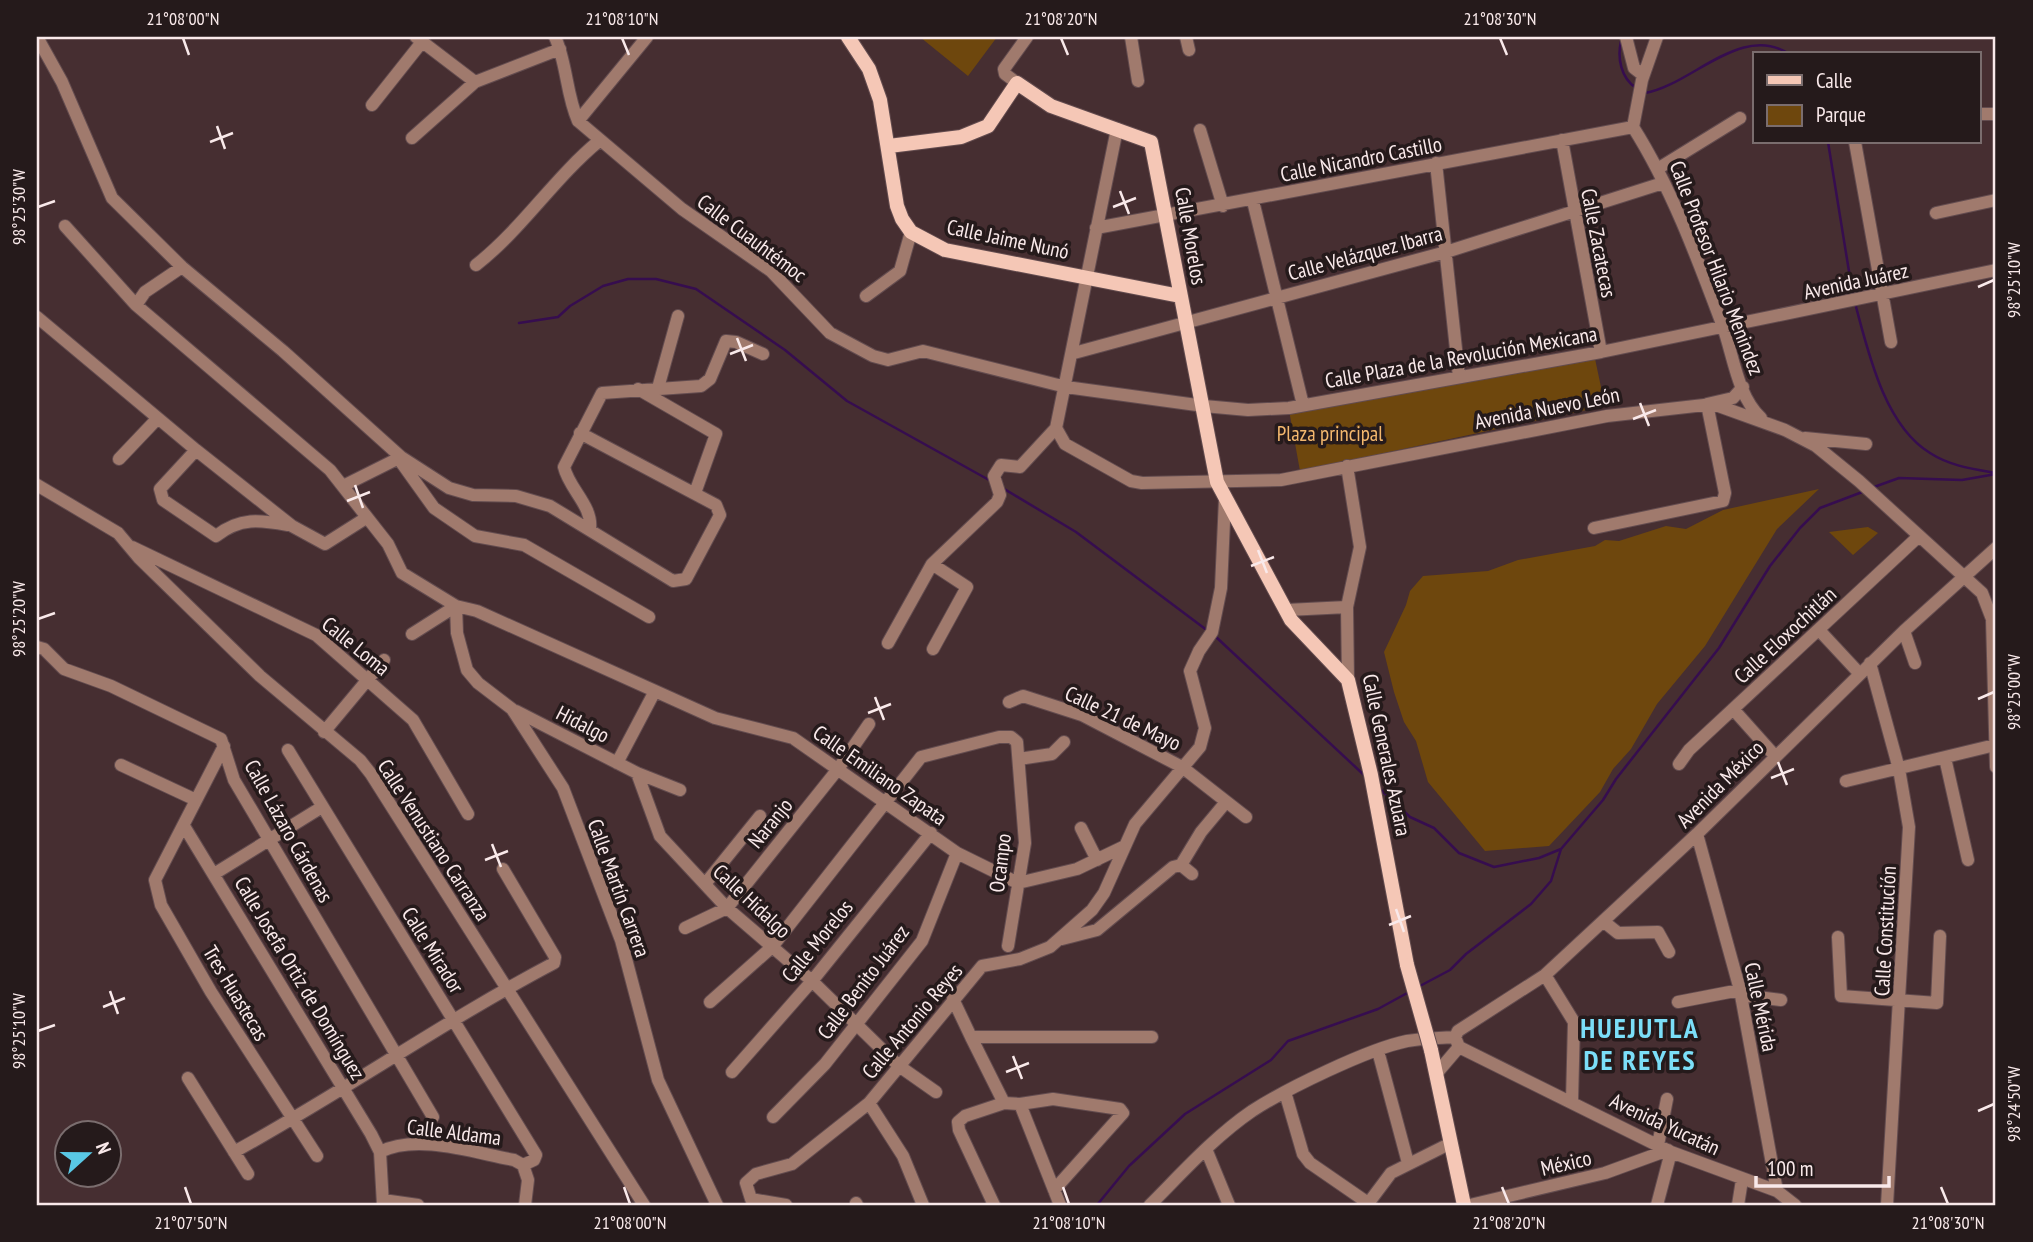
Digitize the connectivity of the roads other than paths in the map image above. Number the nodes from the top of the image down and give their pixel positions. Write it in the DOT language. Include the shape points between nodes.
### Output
graph roads {
  1 [pos="37,37"];
  2 [pos="848,37"];
  3 [pos="1027,37"];
  4 [pos="1131,37"];
  5 [pos="1626,37"];
  6 [pos="1657,37"];
  7 [pos="419,39"];
  8 [pos="645,40"];
  9 [pos="558,43"];
  10 [pos="1643,77"];
  11 [pos="1138,80"];
  12 [pos="475,82"];
  13 [pos="1017,83"];
  14 [pos="372,106"];
  15 [pos="1740,118"];
  16 [pos="578,121"];
  17 [pos="1633,127"];
  18 [pos="1117,129"];
  19 [pos="1199,130"];
  20 [pos="412,138"];
  21 [pos="1562,140"];
  22 [pos="600,141"];
  23 [pos="1855,144"];
  24 [pos="888,146"];
  25 [pos="1436,163"];
  26 [pos="1660,168"];
  27 [pos="1663,183"];
  28 [pos="1996,200"];
  29 [pos="1253,201"];
  30 [pos="1223,206"];
  31 [pos="1573,211"];
  32 [pos="1936,213"];
  33 [pos="1167,216"];
  34 [pos="65,226"];
  35 [pos="1096,228"];
  36 [pos="911,232"];
  37 [pos="1446,252"];
  38 [pos="476,265"];
  39 [pos="182,267"];
  40 [pos="1996,270"];
  41 [pos="1087,276"];
  42 [pos="866,296"];
  43 [pos="1180,296"];
  44 [pos="1276,297"];
  45 [pos="1879,297"];
  46 [pos="136,305"];
  47 [pos="678,316"];
  48 [pos="37,317"];
  49 [pos="1188,322"];
  50 [pos="1724,328"];
  51 [pos="1891,342"];
  52 [pos="1601,352"];
  53 [pos="1074,353"];
  54 [pos="763,354"];
  55 [pos="1459,377"];
  56 [pos="1066,387"];
  57 [pos="1743,387"];
  58 [pos="658,388"];
  59 [pos="637,389"];
  60 [pos="1707,404"];
  61 [pos="1303,405"];
  62 [pos="1204,406"];
  63 [pos="157,419"];
  64 [pos="1766,423"];
  65 [pos="580,433"];
  66 [pos="1057,433"];
  67 [pos="1801,437"];
  68 [pos="1866,444"];
  69 [pos="196,450"];
  70 [pos="401,457"];
  71 [pos="119,459"];
  72 [pos="1347,466"];
  73 [pos="1217,482"];
  74 [pos="37,485"];
  75 [pos="343,486"];
  76 [pos="695,493"];
  77 [pos="1225,499"];
  78 [pos="366,518"];
  79 [pos="292,526"];
  80 [pos="1594,528"];
  81 [pos="590,529"];
  82 [pos="1919,536"];
  83 [pos="132,547"];
  84 [pos="1996,548"];
  85 [pos="932,564"];
  86 [pos="1964,575"];
  87 [pos="456,606"];
  88 [pos="1347,607"];
  89 [pos="1287,610"];
  90 [pos="649,617"];
  91 [pos="1819,630"];
  92 [pos="1904,631"];
  93 [pos="412,634"];
  94 [pos="888,643"];
  95 [pos="37,647"];
  96 [pos="933,649"];
  97 [pos="384,660"];
  98 [pos="1870,663"];
  99 [pos="1916,663"];
  100 [pos="1859,673"];
  101 [pos="368,679"];
  102 [pos="1348,680"];
  103 [pos="655,691"];
  104 [pos="1009,702"];
  105 [pos="512,709"];
  106 [pos="1733,709"];
  107 [pos="869,724"];
  108 [pos="324,732"];
  109 [pos="1064,742"];
  110 [pos="1995,745"];
  111 [pos="224,746"];
  112 [pos="288,750"];
  113 [pos="1775,756"];
  114 [pos="1945,758"];
  115 [pos="1019,759"];
  116 [pos="617,763"];
  117 [pos="1679,764"];
  118 [pos="121,765"];
  119 [pos="1182,766"];
  120 [pos="1996,767"];
  121 [pos="838,769"];
  122 [pos="1899,769"];
  123 [pos="637,774"];
  124 [pos="1846,781"];
  125 [pos="680,790"];
  126 [pos="196,800"];
  127 [pos="1226,802"];
  128 [pos="886,804"];
  129 [pos="322,807"];
  130 [pos="468,814"];
  131 [pos="760,816"];
  132 [pos="1246,817"];
  133 [pos="184,826"];
  134 [pos="1081,828"];
  135 [pos="930,833"];
  136 [pos="1697,834"];
  137 [pos="268,839"];
  138 [pos="1123,847"];
  139 [pos="957,853"];
  140 [pos="1097,860"];
  141 [pos="1968,860"];
  142 [pos="1181,865"];
  143 [pos="503,869"];
  144 [pos="214,874"];
  145 [pos="1192,874"];
  146 [pos="1018,883"];
  147 [pos="705,884"];
  148 [pos="727,908"];
  149 [pos="1603,921"];
  150 [pos="685,928"];
  151 [pos="1940,936"];
  152 [pos="1838,937"];
  153 [pos="1058,940"];
  154 [pos="1009,946"];
  155 [pos="772,947"];
  156 [pos="1669,952"];
  157 [pos="1545,975"];
  158 [pos="812,981"];
  159 [pos="506,989"];
  160 [pos="1740,990"];
  161 [pos="953,999"];
  162 [pos="1781,1000"];
  163 [pos="710,1002"];
  164 [pos="1678,1002"];
  165 [pos="1900,1003"];
  166 [pos="454,1020"];
  167 [pos="854,1025"];
  168 [pos="971,1037"];
  169 [pos="1152,1037"];
  170 [pos="1457,1038"];
  171 [pos="1378,1051"];
  172 [pos="397,1055"];
  173 [pos="899,1066"];
  174 [pos="732,1072"];
  175 [pos="1436,1074"];
  176 [pos="188,1078"];
  177 [pos="343,1087"];
  178 [pos="936,1092"];
  179 [pos="1285,1092"];
  180 [pos="1667,1099"];
  181 [pos="1572,1101"];
  182 [pos="869,1103"];
  183 [pos="1004,1103"];
  184 [pos="1020,1104"];
  185 [pos="433,1117"];
  186 [pos="773,1117"];
  187 [pos="292,1121"];
  188 [pos="1451,1143"];
  189 [pos="1206,1149"];
  190 [pos="1666,1149"];
  191 [pos="233,1152"];
  192 [pos="380,1152"];
  193 [pos="317,1156"];
  194 [pos="1408,1163"];
  195 [pos="523,1165"];
  196 [pos="248,1174"];
  197 [pos="1742,1180"];
  198 [pos="1054,1190"];
  199 [pos="1777,1191"];
  200 [pos="383,1203"];
  201 [pos="1368,1204"];
  202 [pos="418,1205"];
  203 [pos="524,1205"];
  204 [pos="643,1205"];
  205 [pos="717,1205"];
  206 [pos="786,1205"];
  207 [pos="923,1205"];
  208 [pos="994,1205"];
  209 [pos="1060,1205"];
  210 [pos="1150,1205"];
  211 [pos="1229,1205"];
  212 [pos="1464,1205"];
  213 [pos="1470,1205"];
  214 [pos="1657,1205"];
  215 [pos="1738,1205"];
  216 [pos="1795,1205"];
  217 [pos="1888,1205"];
  1 -- 39 [label="street" via="62,82 112,198"];
  2 -- 24 [label="main road" via="875,83"];
  3 -- 13 [label="street" via="1004,69"];
  4 -- 11 [label="street"];
  5 -- 10 [label="street" via="1634,68"];
  6 -- 10 [label="street"];
  7 -- 12 [label="street"];
  7 -- 14 [label="street"];
  8 -- 16 [label="street"];
  9 -- 12 [label="street"];
  9 -- 16 [label="street"];
  10 -- 17 [label="street"];
  12 -- 20 [label="street"];
  13 -- 18 [label="main road, Calle Morelos" via="1051,106"];
  13 -- 24 [label="main road" via="988,127 961,136"];
  15 -- 26 [label="street"];
  16 -- 22 [label="street, Calle Cuauhtémoc"];
  17 -- 21 [label="street, Calle Nicandro Castillo"];
  17 -- 26 [label="street, Calle Profesor Hilario Menindez"];
  18 -- 33 [label="main road, Calle Morelos" via="1151,142"];
  18 -- 35 [label="street"];
  19 -- 30 [label="street"];
  21 -- 25 [label="street, Calle Nicandro Castillo"];
  21 -- 31 [label="street, Calle Zacatecas"];
  22 -- 38 [label="street" via="504,243"];
  22 -- 56 [label="street, Calle Cuauhtémoc" via="682,209 771,271 830,333 873,356 888,360 923,351"];
  23 -- 45 [label="street"];
  24 -- 36 [label="main road" via="897,206"];
  25 -- 29 [label="street, Calle Nicandro Castillo"];
  25 -- 37 [label="street"];
  26 -- 27 [label="street, Calle Profesor Hilario Menindez"];
  27 -- 31 [label="street, Calle Velázquez Ibarra"];
  27 -- 50 [label="street, Calle Profesor Hilario Menindez"];
  28 -- 32 [label="street"];
  29 -- 30 [label="street, Calle Nicandro Castillo"];
  29 -- 44 [label="street"];
  30 -- 33 [label="street, Calle Nicandro Castillo"];
  31 -- 37 [label="street, Calle Velázquez Ibarra"];
  31 -- 52 [label="street, Calle Zacatecas"];
  33 -- 35 [label="street, Calle Nicandro Castillo"];
  33 -- 43 [label="main road, Calle Morelos"];
  34 -- 46 [label="street, Calle Emiliano Zapata"];
  35 -- 41 [label="street"];
  36 -- 41 [label="main road, Calle Jaime Nunó" via="945,250"];
  36 -- 42 [label="street" via="900,271"];
  37 -- 44 [label="street, Calle Velázquez Ibarra"];
  37 -- 55 [label="street"];
  39 -- 46 [label="street" via="145,292"];
  39 -- 70 [label="street"];
  40 -- 45 [label="street, Avenida Juárez"];
  41 -- 43 [label="main road, Calle Jaime Nunó"];
  41 -- 53 [label="street"];
  43 -- 49 [label="main road, Calle Morelos"];
  44 -- 49 [label="street, Calle Velázquez Ibarra"];
  44 -- 61 [label="street"];
  45 -- 50 [label="street, Avenida Juárez"];
  45 -- 51 [label="street"];
  46 -- 75 [label="street, Calle Emiliano Zapata"];
  47 -- 58 [label="street"];
  48 -- 63 [label="street"];
  49 -- 53 [label="street, Calle Velázquez Ibarra"];
  49 -- 62 [label="main road, Calle Morelos"];
  50 -- 52 [label="street, Calle Plaza de la Revolución Mexicana"];
  50 -- 57 [label="street, Calle Profesor Hilario Menindez"];
  52 -- 55 [label="street, Calle Plaza de la Revolución Mexicana"];
  53 -- 56 [label="street"];
  54 -- 58 [label="street" via="726,341 710,379 701,386"];
  55 -- 61 [label="street, Calle Plaza de la Revolución Mexicana"];
  56 -- 62 [label="street, Calle Cuauhtémoc"];
  56 -- 66 [label="street"];
  57 -- 60 [label="street" via="1734,398"];
  57 -- 64 [label="street, Calle Profesor Hilario Menindez" via="1752,409"];
  58 -- 59 [label="street"];
  59 -- 65 [label="street" via="602,393"];
  59 -- 76 [label="street" via="716,434"];
  60 -- 64 [label="street, Avenida Nuevo León"];
  60 -- 72 [label="street, Avenida Nuevo León" via="1606,416"];
  60 -- 80 [label="street" via="1723,500"];
  61 -- 62 [label="street, Calle Plaza de la Revolución Mexicana" via="1248,410"];
  62 -- 73 [label="main road, Calle Morelos"];
  63 -- 69 [label="street"];
  63 -- 71 [label="street"];
  64 -- 67 [label="street, Avenida Nuevo León"];
  65 -- 76 [label="street"];
  65 -- 81 [label="street" via="564,467 567,480 592,517"];
  66 -- 73 [label="street" via="1130,481"];
  66 -- 85 [label="street" via="1020,467 1001,465 994,476 1000,495 997,502"];
  67 -- 68 [label="street"];
  67 -- 82 [label="street, Avenida Nuevo León" via="1859,481"];
  69 -- 79 [label="street"];
  69 -- 79 [label="street" via="160,489 163,500 216,536 232,523 259,520"];
  70 -- 75 [label="street"];
  70 -- 81 [label="street" via="449,488 473,495 516,496 550,506"];
  70 -- 90 [label="street" via="434,508 475,536 524,545"];
  72 -- 73 [label="street, Avenida Nuevo León" via="1281,480"];
  72 -- 88 [label="street, Calle Generales Azuara" via="1360,547"];
  73 -- 77 [label="main road, Calle Morelos"];
  74 -- 83 [label="street" via="118,533"];
  75 -- 78 [label="street, Calle Emiliano Zapata"];
  76 -- 81 [label="street" via="716,505 720,515 686,579 673,581"];
  77 -- 89 [label="main road, Calle Morelos"];
  77 -- 119 [label="street, Calle Antonio Reyes" via="1221,588 1212,632 1191,671 1205,728 1200,747"];
  78 -- 79 [label="street" via="325,544"];
  78 -- 87 [label="street, Calle Emiliano Zapata" via="388,544 402,573"];
  82 -- 86 [label="street, Avenida Nuevo León"];
  82 -- 91 [label="street, Calle Eloxochitlán"];
  83 -- 101 [label="street, Calle Loma" via="316,635"];
  83 -- 108 [label="street, Calle Venustiano Carranza" via="260,676"];
  84 -- 86 [label="street, Avenida México"];
  85 -- 94 [label="street"];
  85 -- 96 [label="street" via="967,587"];
  86 -- 92 [label="street, Avenida México"];
  86 -- 110 [label="street, Avenida Nuevo León" via="1982,593 1992,619"];
  87 -- 93 [label="street"];
  87 -- 103 [label="street, Calle Emiliano Zapata" via="477,611"];
  87 -- 105 [label="street, Calle Martín Carrera" via="457,633 467,670"];
  88 -- 89 [label="street"];
  88 -- 102 [label="street, Calle Generales Azuara"];
  89 -- 102 [label="main road, Calle Morelos" via="1291,620"];
  91 -- 100 [label="street"];
  91 -- 106 [label="street, Calle Eloxochitlán"];
  92 -- 98 [label="street, Avenida México"];
  92 -- 99 [label="street"];
  95 -- 111 [label="street, Calle Lázaro Cárdenas" via="64,669 111,686 221,740"];
  97 -- 101 [label="street"];
  98 -- 100 [label="street, Avenida México"];
  98 -- 122 [label="street, Calle Constitución"];
  100 -- 113 [label="street, Avenida México"];
  101 -- 108 [label="street"];
  101 -- 130 [label="street, Calle Loma" via="413,720"];
  102 -- 175 [label="main road, Calle Generales Azuara, bridge" via="1407,964"];
  103 -- 116 [label="street"];
  103 -- 121 [label="street, Calle Emiliano Zapata" via="716,718 793,738"];
  104 -- 119 [label="street, Calle 21 de Mayo" via="1023,696 1082,715"];
  105 -- 116 [label="street, Hidalgo"];
  105 -- 205 [label="street, Calle Martín Carrera" via="564,788 621,940 658,1080"];
  106 -- 113 [label="street"];
  106 -- 117 [label="street, Calle Eloxochitlán"];
  107 -- 121 [label="street, Naranjo"];
  108 -- 159 [label="street, Calle Venustiano Carranza" via="371,774"];
  109 -- 115 [label="street" via="1052,754"];
  110 -- 114 [label="street"];
  110 -- 120 [label="street, Avenida Nuevo León"];
  111 -- 126 [label="street, Tres Huastecas"];
  111 -- 137 [label="street, Calle Lázaro Cárdenas" via="234,780"];
  112 -- 129 [label="street, Calle Mirador"];
  113 -- 136 [label="street, Avenida México"];
  114 -- 122 [label="street"];
  114 -- 141 [label="street"];
  115 -- 128 [label="street, Ocampo" via="1017,742 1011,737 920,757"];
  115 -- 146 [label="street, Ocampo" via="1025,843"];
  116 -- 123 [label="street, Hidalgo"];
  118 -- 126 [label="street"];
  119 -- 127 [label="street, Calle 21 de Mayo"];
  119 -- 138 [label="street, Calle Antonio Reyes" via="1135,824"];
  121 -- 128 [label="street, Calle Emiliano Zapata"];
  121 -- 148 [label="street, Naranjo"];
  122 -- 124 [label="street"];
  122 -- 165 [label="street, Calle Constitución" via="1909,827"];
  123 -- 125 [label="street, Hidalgo"];
  123 -- 147 [label="street, Calle Hidalgo" via="660,836"];
  126 -- 133 [label="street, Tres Huastecas"];
  127 -- 132 [label="street, Calle 21 de Mayo"];
  127 -- 142 [label="street"];
  128 -- 135 [label="street, Calle Emiliano Zapata"];
  128 -- 155 [label="street"];
  129 -- 137 [label="street"];
  129 -- 166 [label="street, Calle Mirador"];
  131 -- 147 [label="street"];
  133 -- 144 [label="street, Calle Josefa Ortiz de Domínguez"];
  133 -- 187 [label="street, Tres Huastecas" via="155,880 161,905"];
  134 -- 140 [label="street"];
  135 -- 139 [label="street, Calle Emiliano Zapata"];
  135 -- 158 [label="street, Calle Morelos"];
  136 -- 149 [label="street, Avenida México"];
  136 -- 160 [label="street, Calle Mérida"];
  137 -- 144 [label="street"];
  137 -- 172 [label="street, Calle Lázaro Cárdenas"];
  138 -- 140 [label="street"];
  138 -- 153 [label="street, Calle Antonio Reyes" via="1104,893"];
  139 -- 146 [label="street, Calle Emiliano Zapata"];
  139 -- 167 [label="street, Calle Benito Juárez" via="922,941"];
  140 -- 146 [label="street"];
  142 -- 145 [label="street"];
  142 -- 153 [label="street" via="1097,930"];
  143 -- 159 [label="street" via="555,957 554,963"];
  144 -- 177 [label="street, Calle Josefa Ortiz de Domínguez"];
  146 -- 154 [label="street, Ocampo"];
  147 -- 148 [label="street, Calle Hidalgo"];
  148 -- 150 [label="street, Naranjo"];
  148 -- 155 [label="street, Calle Hidalgo"];
  149 -- 156 [label="street" via="1618,933 1658,932"];
  149 -- 157 [label="street, Avenida México"];
  151 -- 165 [label="street" via="1937,1003"];
  152 -- 165 [label="street" via="1841,996"];
  153 -- 161 [label="street, Calle Antonio Reyes" via="1020,959 982,966"];
  155 -- 158 [label="street, Calle Hidalgo"];
  155 -- 163 [label="street"];
  157 -- 170 [label="street, Avenida México"];
  157 -- 181 [label="street" via="1574,1022"];
  158 -- 167 [label="street, Calle Hidalgo"];
  158 -- 174 [label="street, Calle Morelos"];
  159 -- 166 [label="street"];
  159 -- 204 [label="street, Calle Venustiano Carranza"];
  160 -- 162 [label="street" via="1749,996"];
  160 -- 164 [label="street"];
  160 -- 199 [label="street, Calle Mérida"];
  161 -- 168 [label="street"];
  161 -- 173 [label="street, Calle Antonio Reyes"];
  165 -- 217 [label="street, Calle Constitución"];
  166 -- 172 [label="street"];
  166 -- 195 [label="street, Calle Mirador" via="536,1156"];
  167 -- 173 [label="street, Calle Hidalgo"];
  167 -- 186 [label="street, Calle Benito Juárez" via="825,1064"];
  168 -- 169 [label="street"];
  168 -- 183 [label="street"];
  170 -- 171 [label="street" via="1408,1041"];
  170 -- 175 [label="street"];
  170 -- 181 [label="street, Avenida Yucatán"];
  171 -- 179 [label="street"];
  171 -- 194 [label="street"];
  172 -- 177 [label="street"];
  172 -- 185 [label="street, Calle Lázaro Cárdenas"];
  173 -- 178 [label="street, Calle Hidalgo"];
  173 -- 182 [label="street, Calle Antonio Reyes"];
  175 -- 188 [label="main road, Calle Generales Azuara"];
  176 -- 191 [label="street"];
  177 -- 187 [label="street"];
  177 -- 192 [label="street, Calle Josefa Ortiz de Domínguez"];
  179 -- 189 [label="street" via="1251,1112"];
  179 -- 201 [label="street" via="1303,1154"];
  180 -- 190 [label="street"];
  181 -- 190 [label="street, Avenida Yucatán"];
  182 -- 206 [label="street, Calle Antonio Reyes" via="792,1164 756,1174 746,1182 751,1199"];
  182 -- 207 [label="street" via="903,1156"];
  183 -- 184 [label="street"];
  183 -- 208 [label="street" via="958,1122"];
  184 -- 198 [label="street"];
  184 -- 198 [label="street" via="1053,1099 1111,1107 1123,1113"];
  187 -- 191 [label="street"];
  187 -- 193 [label="street, Tres Huastecas"];
  188 -- 194 [label="street"];
  188 -- 212 [label="main road, Calle Generales Azuara"];
  189 -- 210 [label="street"];
  189 -- 211 [label="street"];
  190 -- 197 [label="street, Avenida Yucatán"];
  190 -- 213 [label="street, México" via="1605,1173"];
  190 -- 214 [label="street"];
  191 -- 196 [label="street"];
  192 -- 195 [label="street, Calle Aldama" via="395,1144 431,1146"];
  192 -- 200 [label="street"];
  194 -- 201 [label="street" via="1391,1173"];
  195 -- 203 [label="street" via="528,1180"];
  197 -- 199 [label="street, Avenida Yucatán"];
  197 -- 215 [label="street"];
  198 -- 209 [label="street"];
  199 -- 216 [label="street, Avenida Yucatán"];
  200 -- 202 [label="street"];
}
